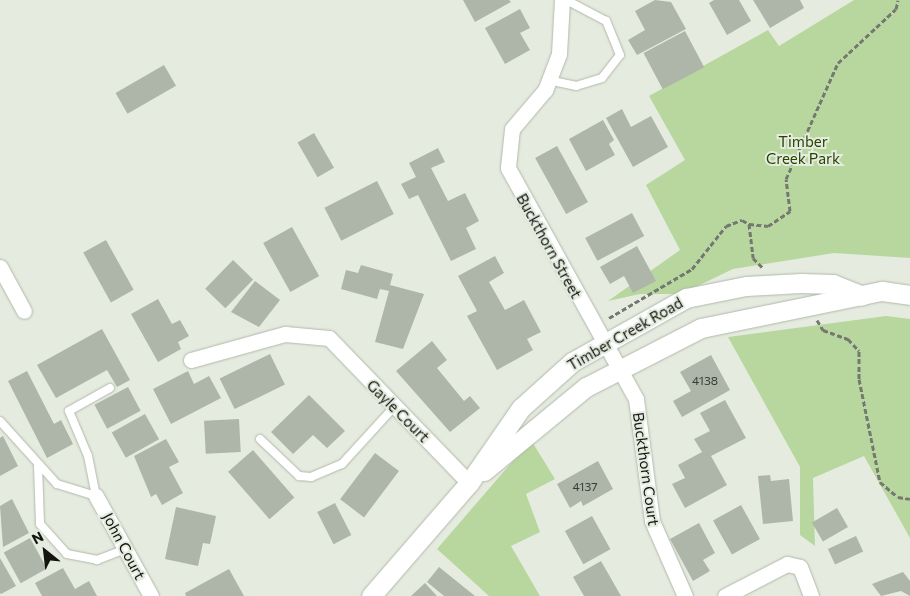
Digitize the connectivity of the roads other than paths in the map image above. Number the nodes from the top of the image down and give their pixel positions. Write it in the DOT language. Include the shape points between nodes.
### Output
graph roads {
  1 [pos="562,0"];
  2 [pos="566,0"];
  3 [pos="548,80"];
  4 [pos="1,270"];
  5 [pos="910,295"];
  6 [pos="862,296"];
  7 [pos="24,311"];
  8 [pos="603,344"];
  9 [pos="191,360"];
  10 [pos="618,370"];
  11 [pos="110,388"];
  12 [pos="394,407"];
  13 [pos="0,422"];
  14 [pos="260,439"];
  15 [pos="38,466"];
  16 [pos="469,483"];
  17 [pos="96,496"];
  18 [pos="126,549"];
  19 [pos="151,596"];
  20 [pos="371,596"];
  21 [pos="685,596"];
  22 [pos="725,596"];
  23 [pos="812,596"];
  1 -- 3 [label="street" via="558,54"];
  2 -- 3 [label="lane" via="606,21 620,55 602,78 576,86"];
  3 -- 8 [label="street, Buckthorn Street" via="512,129 508,144 513,181"];
  4 -- 7 [label="street"];
  5 -- 6 [label="street, Timber Creek Road" via="882,290"];
  6 -- 8 [label="street, Timber Creek Road" via="833,284 746,286 686,298"];
  6 -- 10 [label="street, Timber Creek Road" via="723,321 665,344"];
  8 -- 10 [label="street, Buckthorn Court"];
  8 -- 16 [label="street, Timber Creek Road" via="572,362 538,389 504,430"];
  9 -- 12 [label="street, Gayle Court" via="285,334 329,338"];
  10 -- 16 [label="street, Timber Creek Road" via="575,396"];
  10 -- 21 [label="street, Buckthorn Court" via="636,399 652,521"];
  11 -- 17 [label="lane" via="69,411 88,456"];
  12 -- 14 [label="lane" via="342,464 311,477 298,476"];
  12 -- 16 [label="street, Gayle Court"];
  13 -- 15 [label="lane"];
  15 -- 17 [label="lane" via="57,484"];
  15 -- 18 [label="lane" via="40,524 67,554 97,560"];
  16 -- 20 [label="street, Timber Creek Road"];
  17 -- 18 [label="street, John Court"];
  18 -- 19 [label="street, John Court"];
  22 -- 23 [label="street" via="787,564 800,567"];
}
